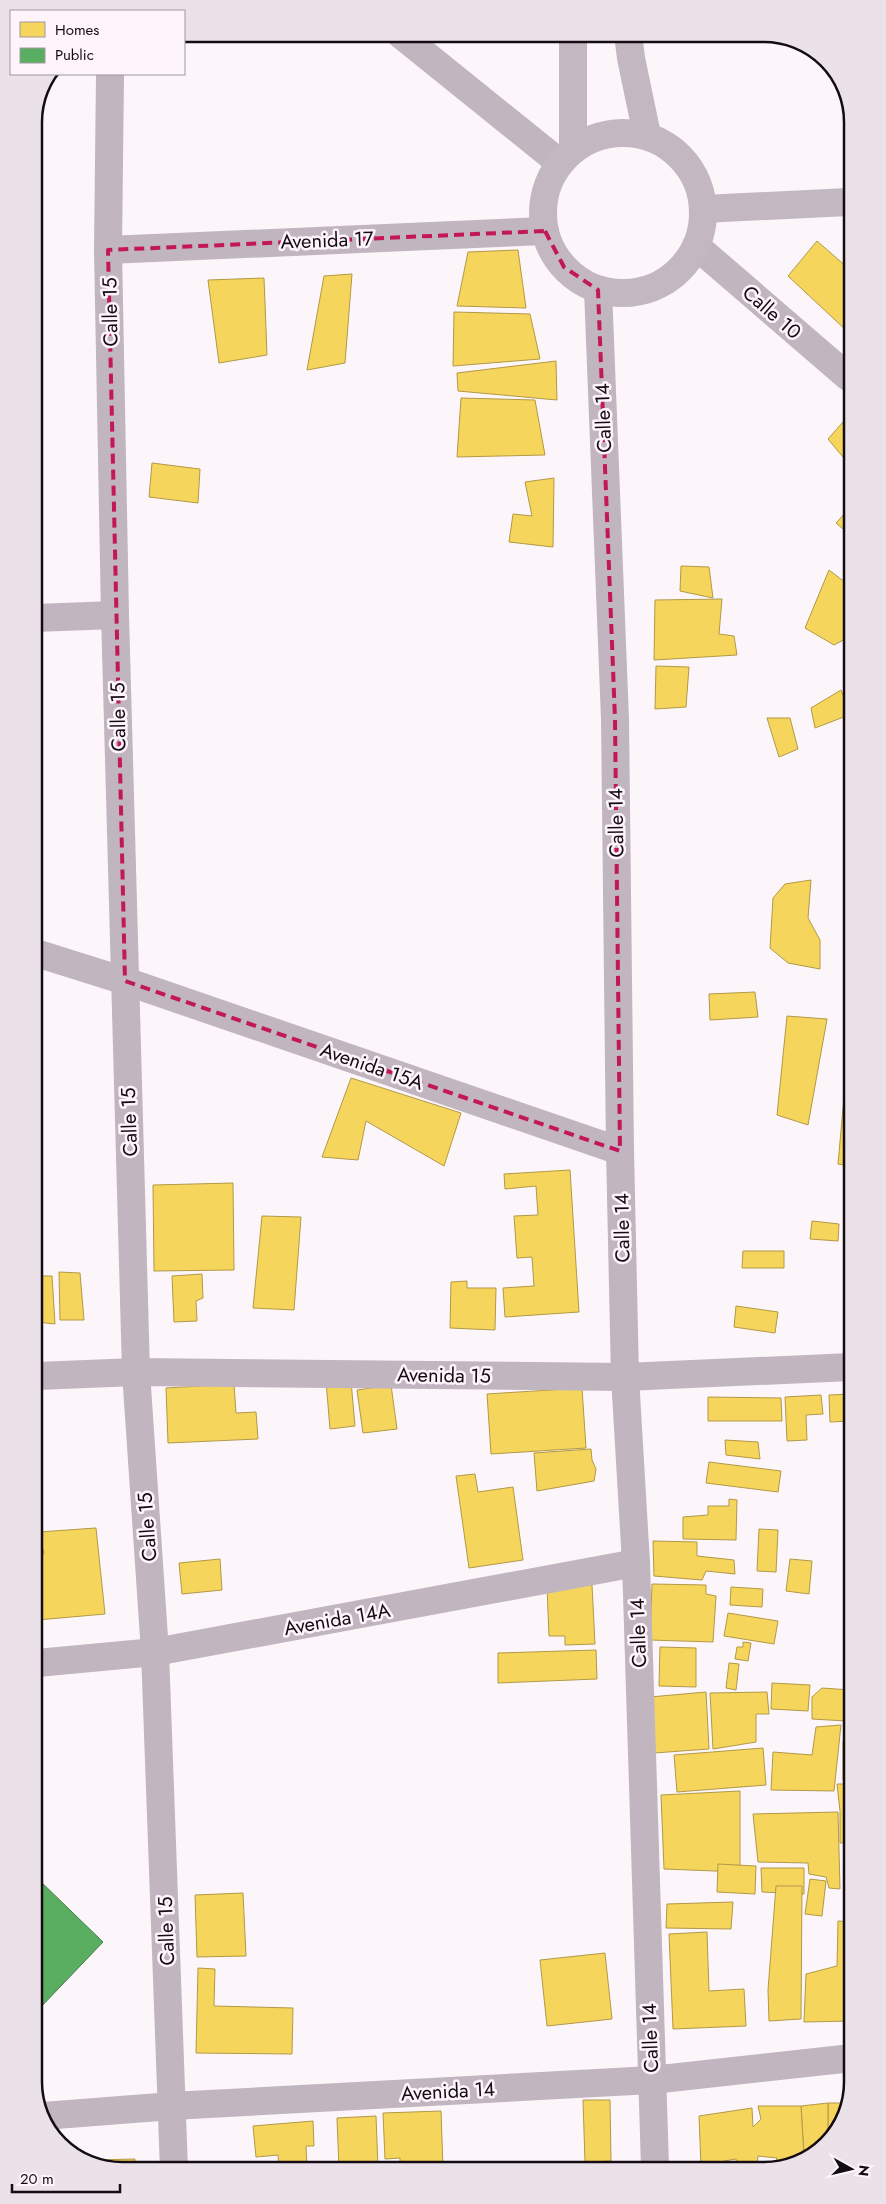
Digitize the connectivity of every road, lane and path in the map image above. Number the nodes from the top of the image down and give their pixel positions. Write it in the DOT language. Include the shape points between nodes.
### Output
graph roads {
  1 [pos="412,42"];
  2 [pos="573,43"];
  3 [pos="629,43"];
  4 [pos="110,75"];
  5 [pos="647,135"];
  6 [pos="567,156"];
  7 [pos="844,202"];
  8 [pos="703,208"];
  9 [pos="545,231"];
  10 [pos="696,246"];
  11 [pos="108,250"];
  12 [pos="598,290"];
  13 [pos="844,374"];
  14 [pos="115,615"];
  15 [pos="43,618"];
  16 [pos="43,955"];
  17 [pos="125,981"];
  18 [pos="620,1151"];
  19 [pos="844,1367"];
  20 [pos="136,1372"];
  21 [pos="42,1376"];
  22 [pos="625,1377"];
  23 [pos="636,1564"];
  24 [pos="155,1652"];
  25 [pos="42,1663"];
  26 [pos="844,2059"];
  27 [pos="652,2080"];
  28 [pos="172,2106"];
  29 [pos="50,2115"];
  30 [pos="174,2161"];
  31 [pos="655,2162"];
  1 -- 6 [label="street"];
  2 -- 6 [label="main road"];
  3 -- 5 [label="main road"];
  4 -- 11 [label="street, Calle 15"];
  5 -- 6 [label="main road" via="621,132 596,136"];
  5 -- 8 [label="main road" via="676,151 696,177"];
  6 -- 9 [label="main road" via="548,183 543,207"];
  7 -- 8 [label="main road"];
  8 -- 10 [label="main road"];
  9 -- 11 [label="street, Avenida 17"];
  9 -- 12 [label="main road" via="552,250 564,267"];
  10 -- 12 [label="main road" via="680,270 656,286 627,293"];
  10 -- 13 [label="street, Calle 10"];
  11 -- 14 [label="street, Calle 15"];
  12 -- 18 [label="street, Calle 14" via="615,719"];
  14 -- 15 [label="street"];
  14 -- 17 [label="street, Calle 15"];
  16 -- 17 [label="street, Avenida 15A"];
  17 -- 18 [label="street, Avenida 15A"];
  17 -- 20 [label="street, Calle 15"];
  18 -- 22 [label="street, Calle 14"];
  19 -- 22 [label="street, Avenida 15"];
  20 -- 21 [label="street, Avenida 15"];
  20 -- 22 [label="street, Avenida 15"];
  20 -- 24 [label="street, Calle 15"];
  22 -- 23 [label="street, Calle 14"];
  23 -- 24 [label="street, Avenida 14A"];
  23 -- 27 [label="street, Calle 14"];
  24 -- 25 [label="street, Avenida 14A"];
  24 -- 28 [label="street, Calle 15"];
  26 -- 27 [label="street, Avenida 14"];
  27 -- 28 [label="street, Avenida 14"];
  27 -- 31 [label="street, Calle 14"];
  28 -- 29 [label="street, Avenida 14"];
  28 -- 30 [label="street, Calle 15"];
}
